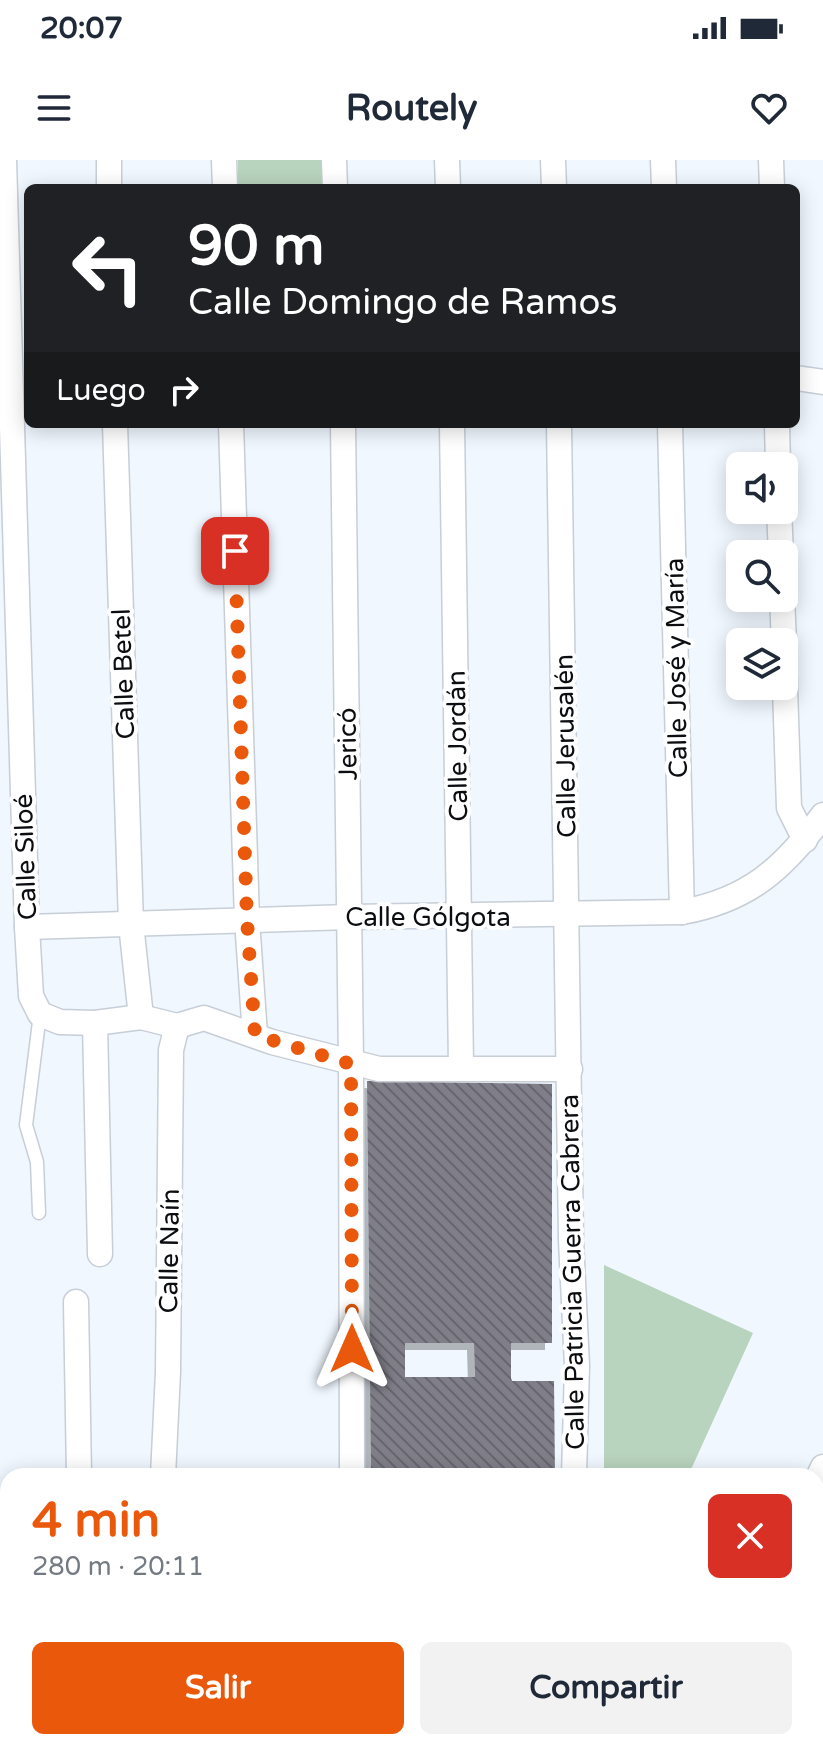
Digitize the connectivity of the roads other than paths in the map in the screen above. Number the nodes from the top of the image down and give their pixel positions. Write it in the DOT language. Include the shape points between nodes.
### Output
graph roads {
  1 [pos="4,160"];
  2 [pos="109,160"];
  3 [pos="224,160"];
  4 [pos="334,160"];
  5 [pos="447,160"];
  6 [pos="553,160"];
  7 [pos="663,160"];
  8 [pos="771,160"];
  9 [pos="109,184"];
  10 [pos="225,184"];
  11 [pos="335,184"];
  12 [pos="448,184"];
  13 [pos="554,184"];
  14 [pos="664,184"];
  15 [pos="772,184"];
  16 [pos="11,268"];
  17 [pos="800,379"];
  18 [pos="823,382"];
  19 [pos="115,428"];
  20 [pos="231,428"];
  21 [pos="343,428"];
  22 [pos="452,428"];
  23 [pos="559,428"];
  24 [pos="670,428"];
  25 [pos="777,428"];
  26 [pos="778,452"];
  27 [pos="785,700"];
  28 [pos="823,815"];
  29 [pos="805,840"];
  30 [pos="682,912"];
  31 [pos="568,915"];
  32 [pos="349,917"];
  33 [pos="459,917"];
  34 [pos="247,920"];
  35 [pos="131,924"];
  36 [pos="27,927"];
  37 [pos="40,1014"];
  38 [pos="141,1017"];
  39 [pos="95,1023"];
  40 [pos="177,1026"];
  41 [pos="255,1035"];
  42 [pos="351,1064"];
  43 [pos="461,1067"];
  44 [pos="570,1069"];
  45 [pos="39,1213"];
  46 [pos="100,1254"];
  47 [pos="76,1302"];
  48 [pos="79,1468"];
  49 [pos="163,1468"];
  50 [pos="352,1468"];
  51 [pos="574,1468"];
  1 -- 16 [label="street, Calle Siloé"];
  2 -- 9 [label="street"];
  3 -- 10 [label="street"];
  4 -- 11 [label="street"];
  5 -- 12 [label="street"];
  6 -- 13 [label="street"];
  7 -- 14 [label="street"];
  8 -- 15 [label="street"];
  16 -- 36 [label="street, Calle Siloé"];
  17 -- 18 [label="street"];
  19 -- 35 [label="street, Calle Betel"];
  20 -- 34 [label="street"];
  21 -- 32 [label="street, Jericó"];
  22 -- 33 [label="street, Calle Jordán"];
  23 -- 31 [label="street, Calle Jerusalén"];
  24 -- 30 [label="street, Calle José y María"];
  25 -- 26 [label="street"];
  27 -- 29 [label="street" via="789,808"];
  28 -- 29 [label="street, Calle Gólgota"];
  29 -- 30 [label="street, Calle Gólgota" via="774,873 738,895"];
  30 -- 31 [label="street, Calle Gólgota"];
  31 -- 33 [label="street, Calle Gólgota"];
  31 -- 44 [label="street, Calle Jerusalén"];
  32 -- 33 [label="street, Calle Gólgota"];
  32 -- 34 [label="street, Calle Gólgota"];
  32 -- 42 [label="street, Jericó"];
  33 -- 43 [label="street, Calle Jordán"];
  34 -- 35 [label="street, Calle Gólgota"];
  34 -- 41 [label="street"];
  35 -- 36 [label="street, Calle Gólgota"];
  35 -- 38 [label="street, Calle Betel"];
  36 -- 37 [label="street, Calle Siloé" via="31,996"];
  37 -- 39 [label="street" via="60,1022"];
  37 -- 45 [label="lane, Calle Siloé" via="26,1125 37,1162"];
  38 -- 39 [label="street"];
  38 -- 40 [label="street"];
  39 -- 46 [label="street"];
  40 -- 41 [label="street" via="204,1018"];
  40 -- 49 [label="street, Calle Naín" via="171,1050"];
  41 -- 42 [label="street"];
  42 -- 43 [label="street" via="379,1069"];
  42 -- 50 [label="street, Jericó"];
  43 -- 44 [label="street"];
  44 -- 51 [label="street, Calle Patricia Guerra Cabrera"];
  47 -- 48 [label="street"];
}
